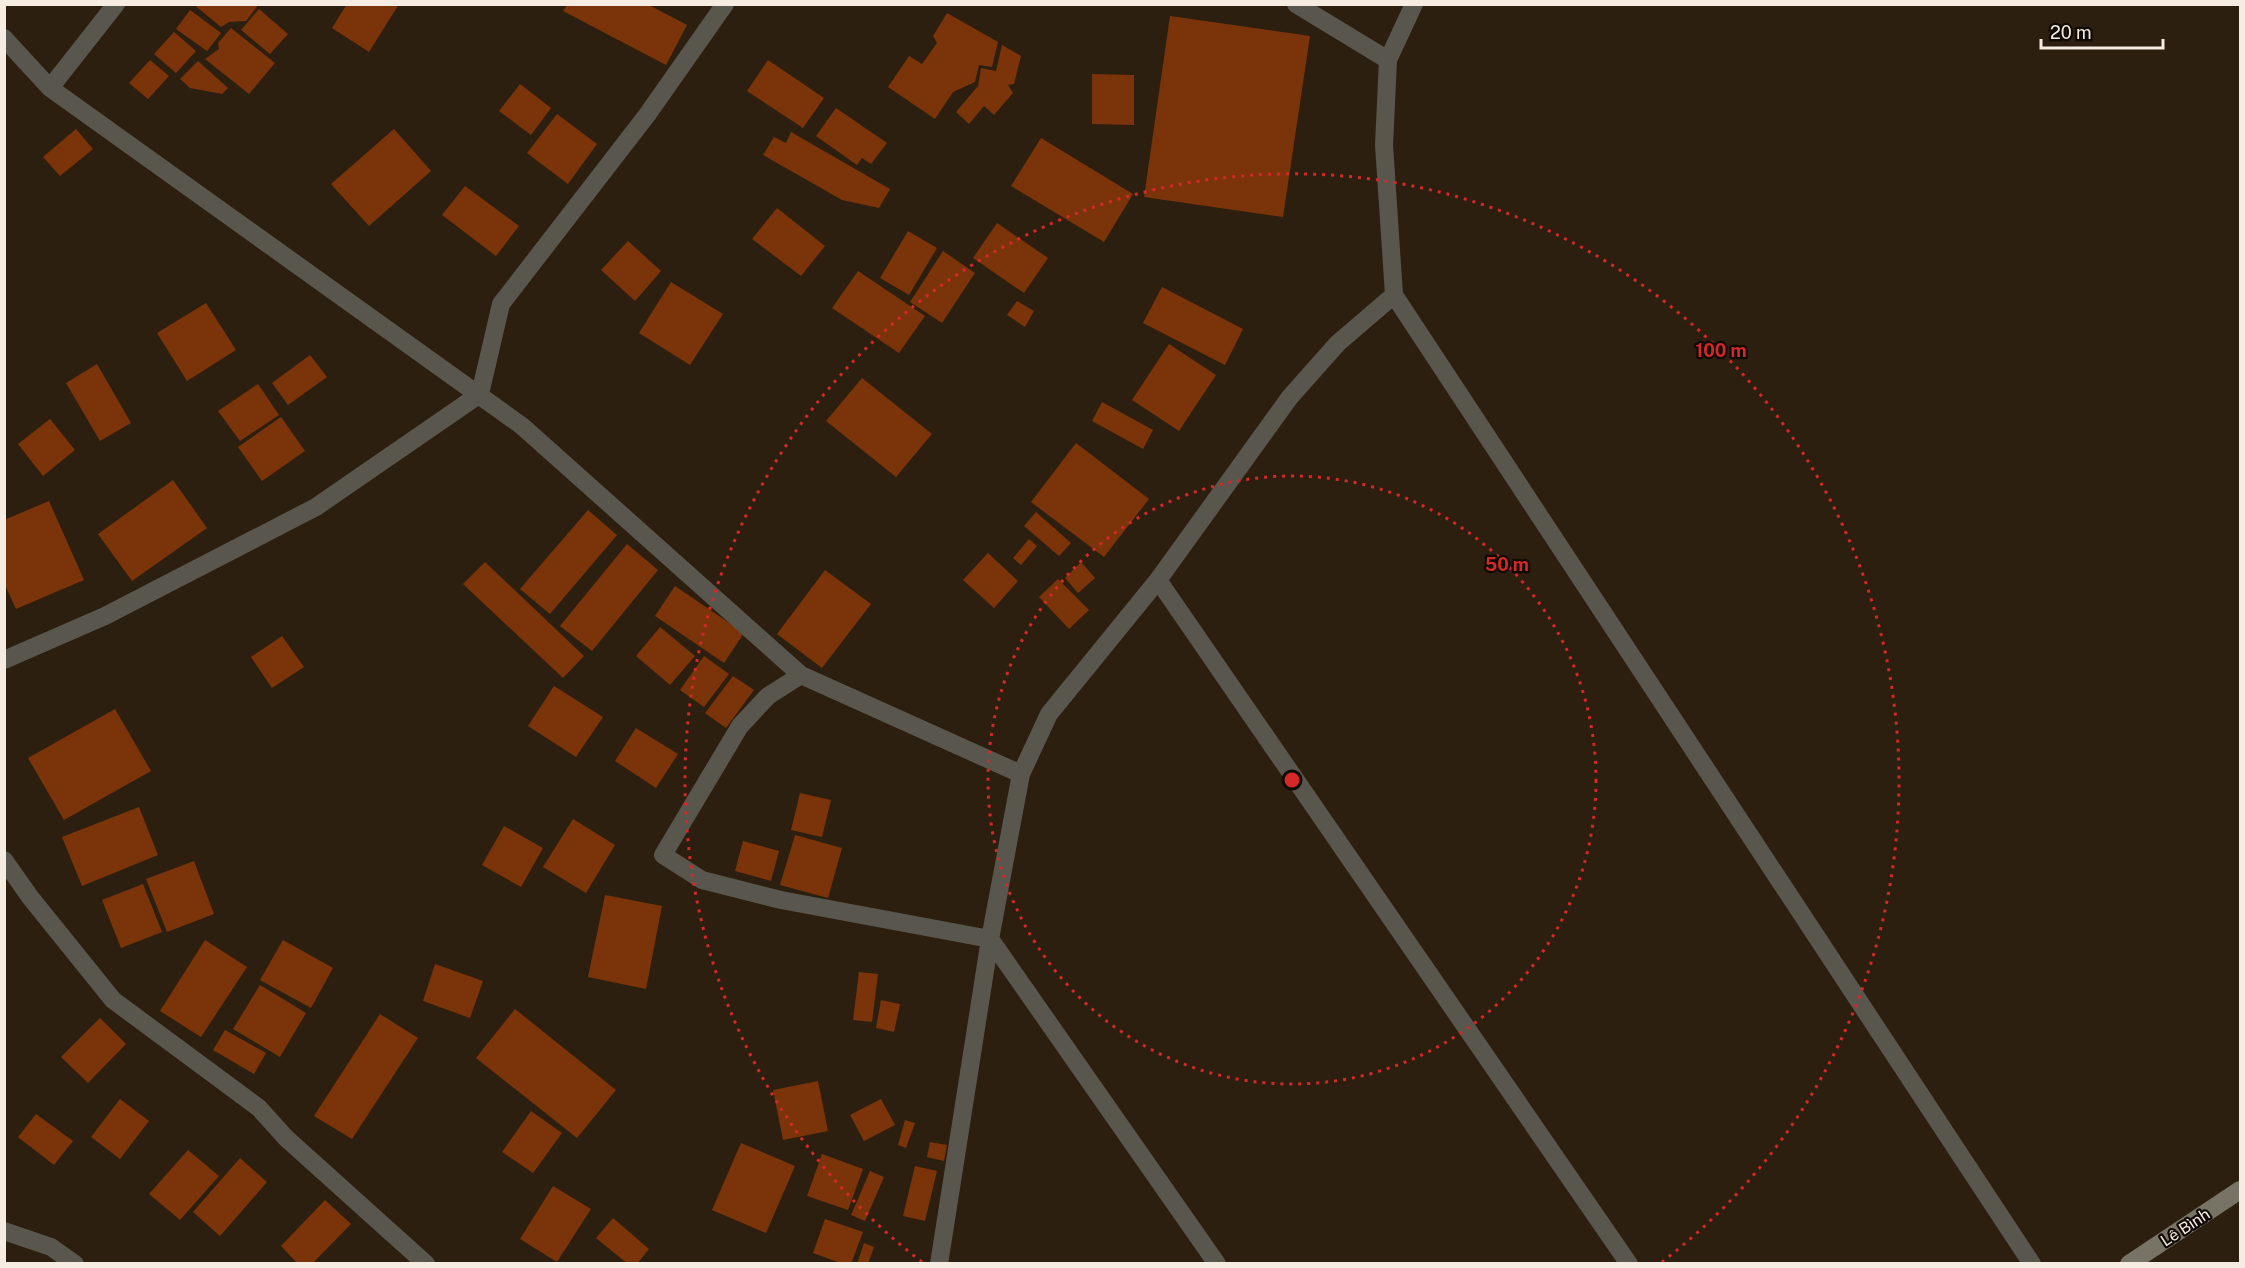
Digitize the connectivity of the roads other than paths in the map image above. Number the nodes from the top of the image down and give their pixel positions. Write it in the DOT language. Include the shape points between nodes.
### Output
graph roads {
  1 [pos="116,4"];
  2 [pos="725,4"];
  3 [pos="1296,4"];
  4 [pos="1414,4"];
  5 [pos="4,38"];
  6 [pos="1388,60"];
  7 [pos="50,88"];
  8 [pos="1394,295"];
  9 [pos="480,394"];
  10 [pos="1158,580"];
  11 [pos="4,660"];
  12 [pos="801,675"];
  13 [pos="1021,774"];
  14 [pos="4,860"];
  15 [pos="990,939"];
  16 [pos="2241,1190"];
  17 [pos="4,1231"];
  18 [pos="75,1263"];
  19 [pos="426,1263"];
  20 [pos="939,1263"];
  21 [pos="1217,1263"];
  22 [pos="1629,1263"];
  23 [pos="2032,1263"];
  24 [pos="2129,1263"];
  1 -- 7 [label="street"];
  2 -- 9 [label="street" via="647,115 501,304"];
  3 -- 6 [label="street"];
  4 -- 6 [label="street"];
  5 -- 7 [label="street"];
  6 -- 8 [label="street" via="1384,145"];
  7 -- 9 [label="street"];
  8 -- 10 [label="street" via="1338,343 1290,397"];
  8 -- 23 [label="street"];
  9 -- 11 [label="street" via="316,507 105,616"];
  9 -- 12 [label="street" via="522,426"];
  10 -- 13 [label="street" via="1049,714"];
  10 -- 22 [label="street"];
  12 -- 13 [label="street"];
  12 -- 15 [label="street" via="768,696 740,726 663,855 702,880 781,900"];
  13 -- 15 [label="street"];
  14 -- 19 [label="street" via="113,1000 259,1108 286,1138"];
  15 -- 20 [label="street"];
  15 -- 21 [label="street"];
  16 -- 24 [label="street, Lê Bình"];
  17 -- 18 [label="street" via="51,1247"];
}
